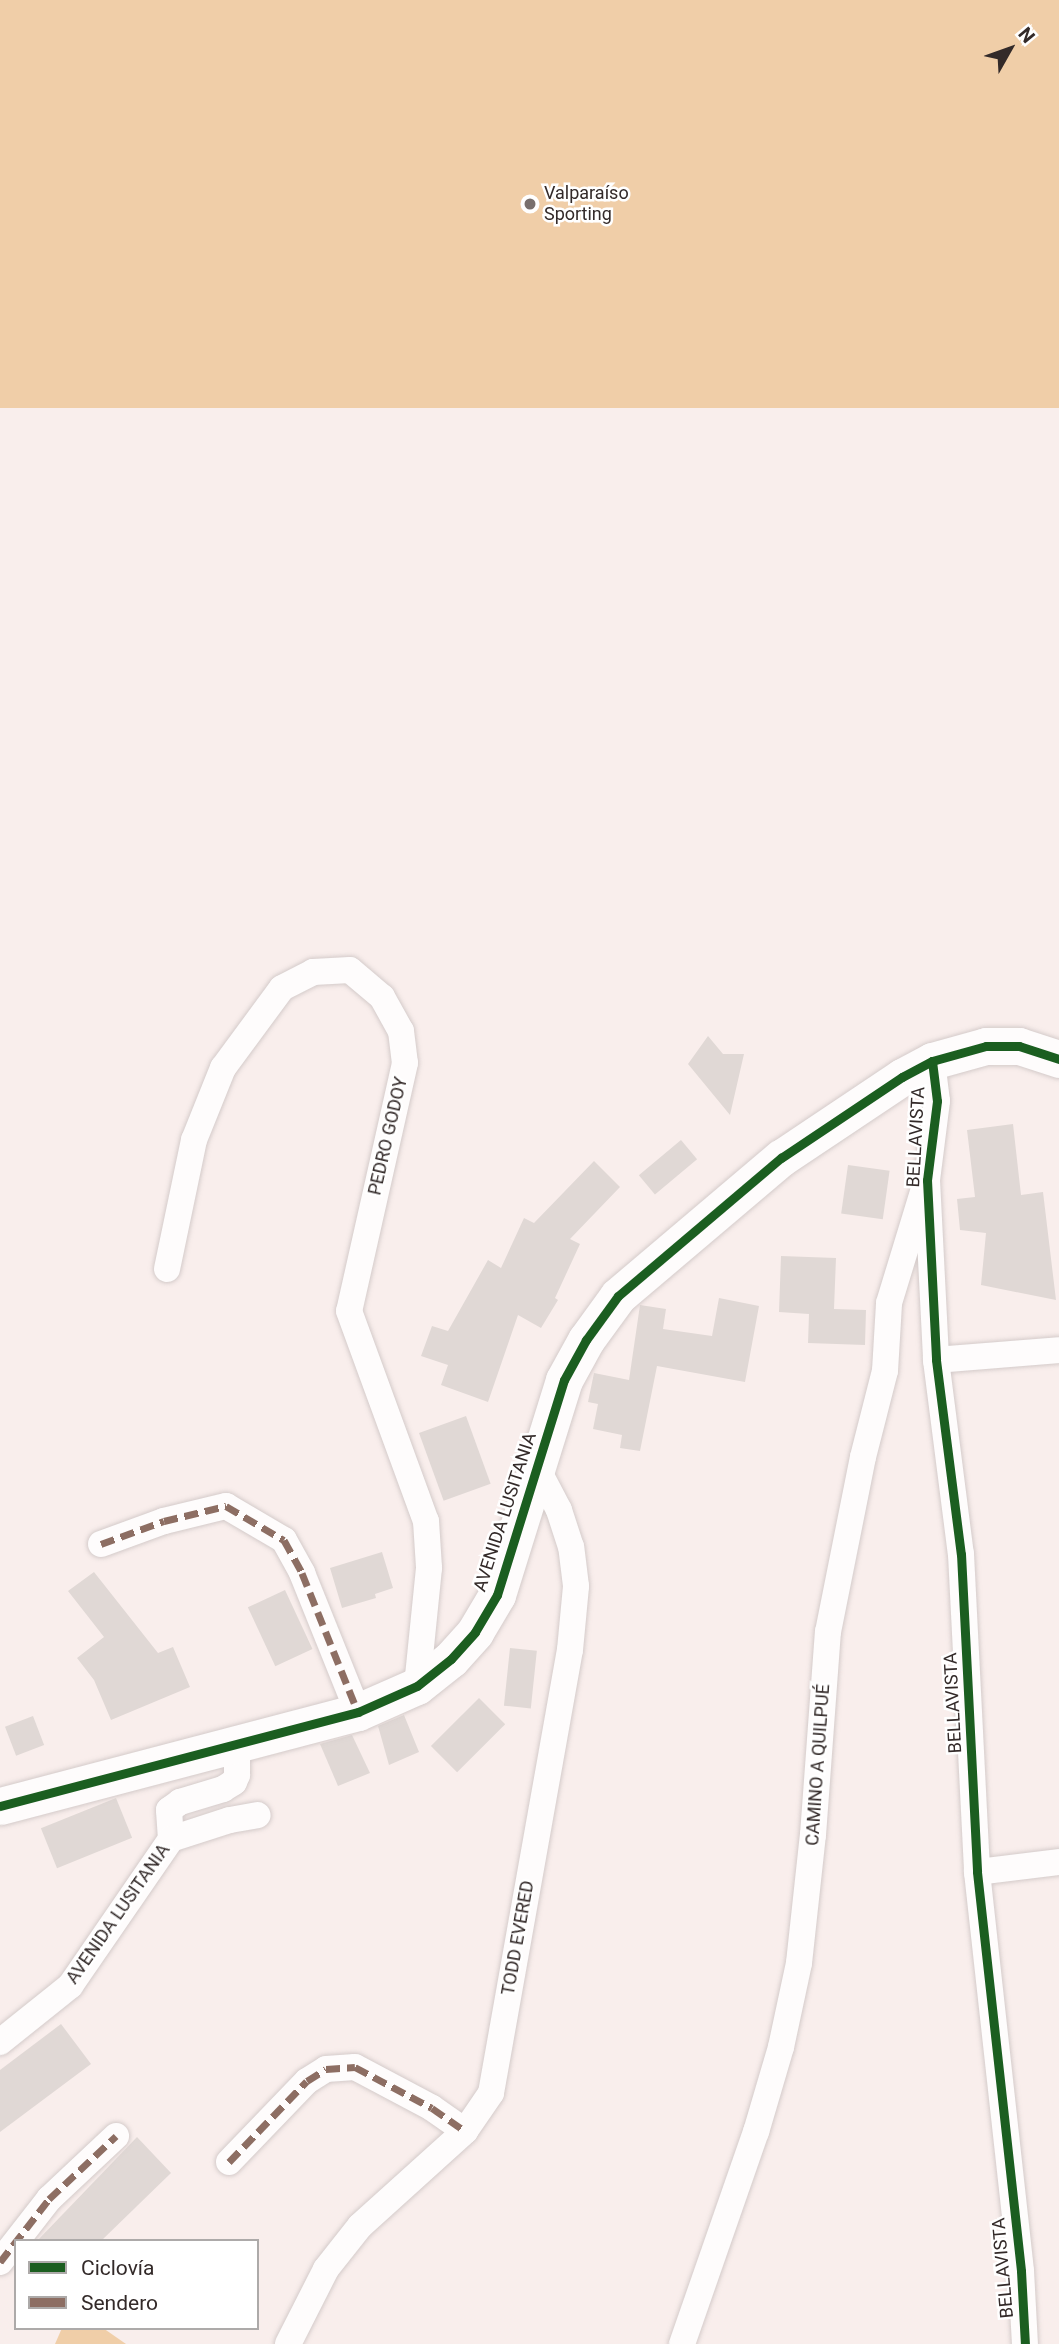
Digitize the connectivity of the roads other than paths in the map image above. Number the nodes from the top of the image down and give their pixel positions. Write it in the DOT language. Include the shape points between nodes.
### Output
graph roads {
  1 [pos="1059,1059"];
  2 [pos="932,1060"];
  3 [pos="927,1180"];
  4 [pos="167,1269"];
  5 [pos="1059,1350"];
  6 [pos="936,1360"];
  7 [pos="536,1466"];
  8 [pos="101,1544"];
  9 [pos="418,1686"];
  10 [pos="358,1712"];
  11 [pos="237,1746"];
  12 [pos="0,1806"];
  13 [pos="258,1815"];
  14 [pos="171,1839"];
  15 [pos="1059,1862"];
  16 [pos="976,1872"];
  17 [pos="0,2042"];
  18 [pos="466,2131"];
  19 [pos="116,2136"];
  20 [pos="229,2162"];
  21 [pos="18,2239"];
  22 [pos="14,2244"];
  23 [pos="0,2262"];
  24 [pos="288,2344"];
  25 [pos="682,2344"];
  26 [pos="1025,2344"];
  1 -- 2 [label="street, AVENIDA LUSITANIA" via="1019,1046 986,1046"];
  2 -- 3 [label="street, BELLAVISTA" via="937,1101"];
  2 -- 7 [label="street, AVENIDA LUSITANIA" via="781,1158 618,1296 564,1380"];
  3 -- 6 [label="street, BELLAVISTA"];
  3 -- 25 [label="street, CAMINO A QUILPUÉ" via="889,1303 885,1371 828,1632 797,1975 756,2132"];
  4 -- 9 [label="street, PEDRO GODOY" via="194,1140 223,1068 282,988 313,972 349,970 382,998 401,1031 405,1063 349,1311 426,1521 429,1567"];
  5 -- 6 [label="street"];
  6 -- 16 [label="street, BELLAVISTA" via="961,1554"];
  7 -- 9 [label="street, AVENIDA LUSITANIA" via="496,1595 475,1632"];
  7 -- 18 [label="street, TODD EVERED" via="559,1510 571,1547 576,1586 570,1650 491,2093"];
  8 -- 10 [label="street" via="164,1521 226,1506 284,1539"];
  9 -- 10 [label="street, AVENIDA LUSITANIA"];
  10 -- 11 [label="street, AVENIDA LUSITANIA"];
  11 -- 12 [label="street, AVENIDA LUSITANIA"];
  11 -- 14 [label="street, AVENIDA LUSITANIA" via="234,1782 169,1810"];
  13 -- 14 [label="street, AVENIDA LUSITANIA"];
  14 -- 17 [label="street, AVENIDA LUSITANIA" via="70,1986"];
  15 -- 16 [label="street"];
  16 -- 26 [label="street, BELLAVISTA" via="1021,2271"];
  18 -- 20 [label="street" via="355,2067 326,2069 307,2081"];
  18 -- 24 [label="street, TODD EVERED" via="360,2226 326,2269"];
  19 -- 21 [label="street" via="49,2199"];
  22 -- 23 [label="street"];
}
